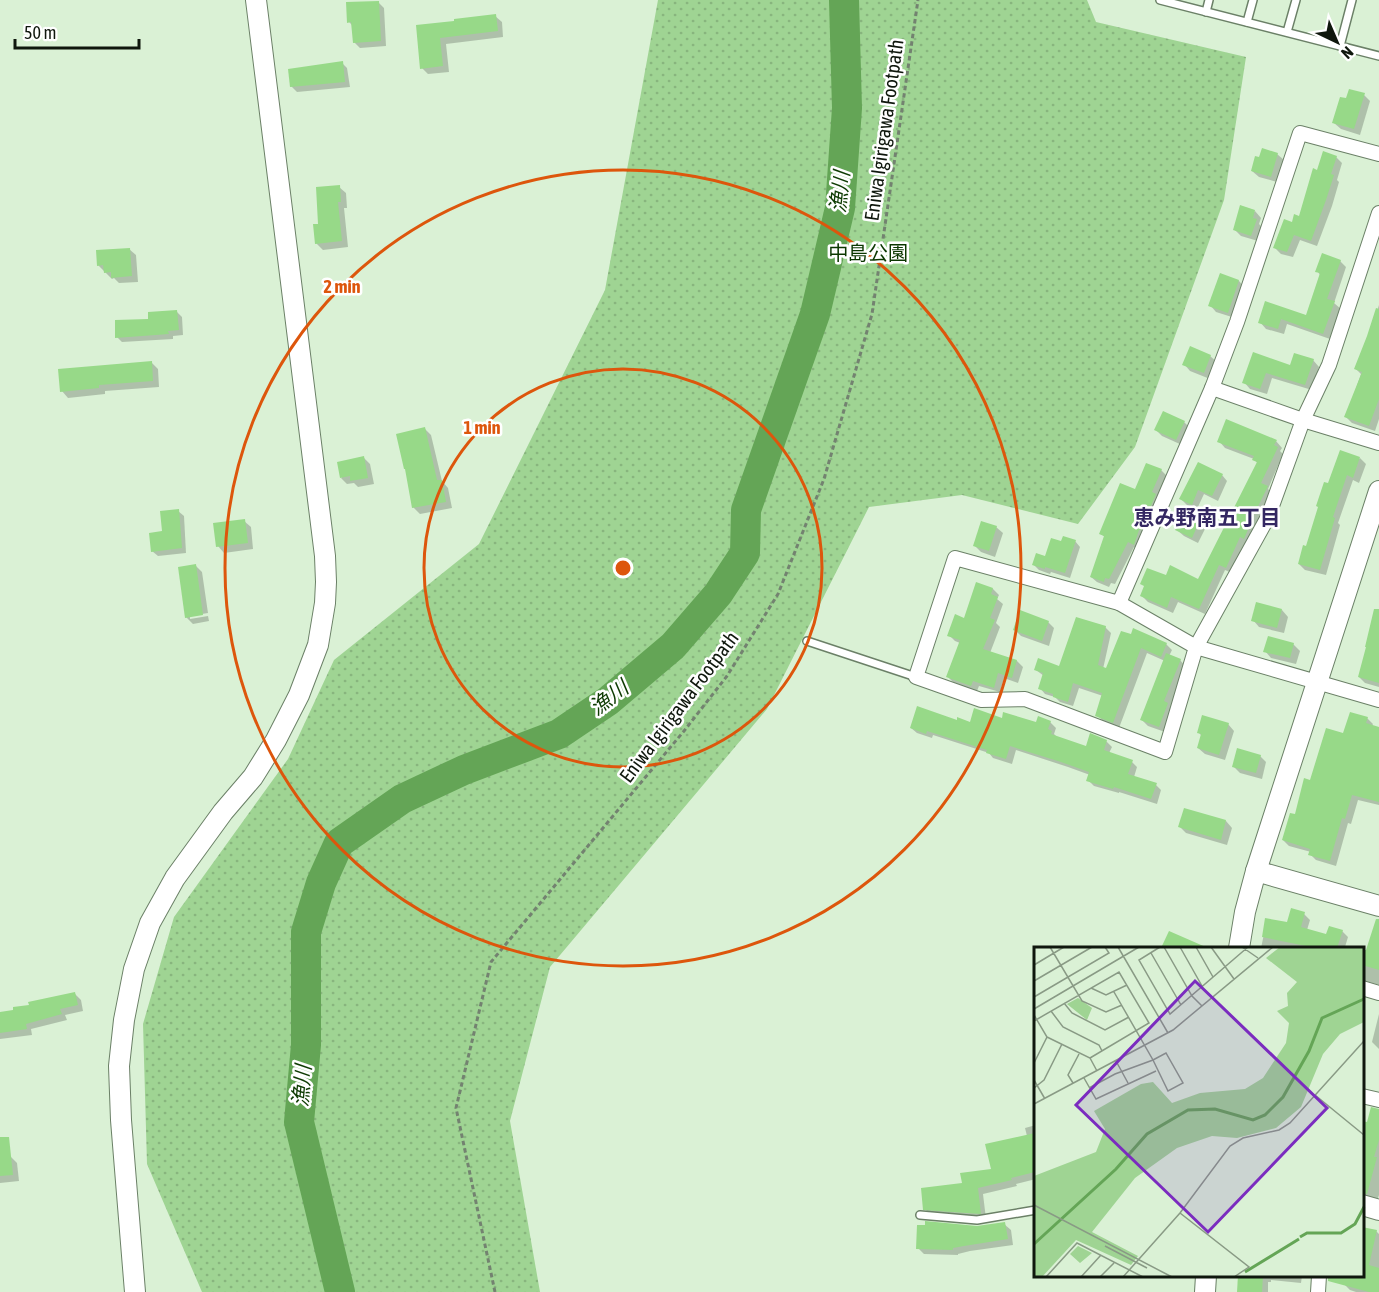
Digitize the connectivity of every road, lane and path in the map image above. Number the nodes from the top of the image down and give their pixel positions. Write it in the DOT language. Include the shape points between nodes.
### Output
graph roads {
  1 [pos="256,0"];
  2 [pos="918,0"];
  3 [pos="1160,0"];
  4 [pos="1209,0"];
  5 [pos="1253,0"];
  6 [pos="1296,0"];
  7 [pos="1352,0"];
  8 [pos="1171,1"];
  9 [pos="1206,12"];
  10 [pos="1247,22"];
  11 [pos="1287,32"];
  12 [pos="1340,46"];
  13 [pos="1379,56"];
  14 [pos="1379,154"];
  15 [pos="1379,213"];
  16 [pos="1212,388"];
  17 [pos="1303,420"];
  18 [pos="1379,443"];
  19 [pos="1379,491"];
  20 [pos="1119,603"];
  21 [pos="807,641"];
  22 [pos="1196,648"];
  23 [pos="916,677"];
  24 [pos="1316,683"];
  25 [pos="1379,700"];
  26 [pos="1256,871"];
  27 [pos="1379,906"];
  28 [pos="1239,947"];
  29 [pos="1364,989"];
  30 [pos="1379,993"];
  31 [pos="1364,1096"];
  32 [pos="1379,1100"];
  33 [pos="1364,1205"];
  34 [pos="1379,1209"];
  35 [pos="1034,1210"];
  36 [pos="920,1215"];
  37 [pos="1206,1277"];
  38 [pos="1319,1277"];
  39 [pos="135,1292"];
  40 [pos="495,1292"];
  41 [pos="1205,1292"];
  42 [pos="1318,1292"];
  1 -- 39 [label="street" via="326,556 325,603 318,645 276,740 253,777 175,878 150,923 134,969 119,1066"];
  2 -- 40 [label="path, Eniwa Igirigawa Footpath" via="872,314 824,479 778,594 727,676 491,962 456,1108"];
  3 -- 8 [label="lane"];
  4 -- 9 [label="lane"];
  5 -- 10 [label="lane"];
  6 -- 11 [label="lane"];
  7 -- 12 [label="lane"];
  8 -- 9 [label="lane"];
  9 -- 10 [label="lane"];
  10 -- 11 [label="lane"];
  11 -- 12 [label="lane"];
  12 -- 13 [label="lane"];
  14 -- 16 [label="street" via="1300,133"];
  15 -- 17 [label="street" via="1329,365"];
  16 -- 17 [label="street"];
  16 -- 20 [label="street"];
  17 -- 18 [label="street"];
  17 -- 22 [label="street" via="1269,517"];
  19 -- 24 [label="street"];
  20 -- 22 [label="street"];
  20 -- 23 [label="street" via="955,558"];
  21 -- 23 [label="lane"];
  22 -- 23 [label="street" via="1165,752 1025,699 981,700"];
  22 -- 24 [label="street"];
  24 -- 25 [label="street"];
  24 -- 26 [label="street"];
  26 -- 27 [label="street"];
  26 -- 28 [label="street"];
  29 -- 30 [label="street"];
  31 -- 32 [label="street"];
  33 -- 34 [label="street"];
  35 -- 36 [label="lane" via="977,1220"];
  37 -- 41 [label="street"];
  38 -- 42 [label="street"];
}
